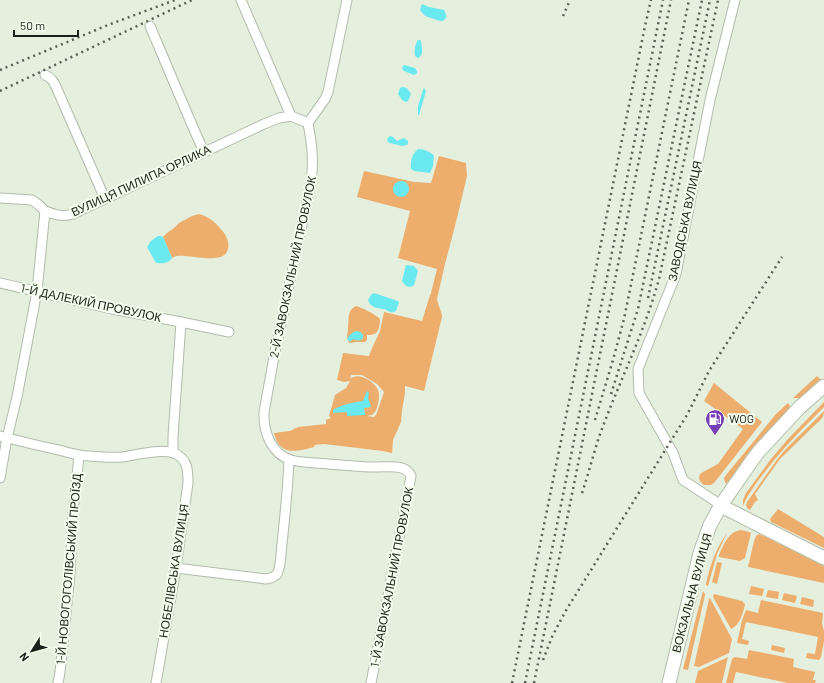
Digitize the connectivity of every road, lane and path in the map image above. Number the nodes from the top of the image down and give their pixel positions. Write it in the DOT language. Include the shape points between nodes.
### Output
graph roads {
  1 [pos="241,0"];
  2 [pos="347,0"];
  3 [pos="735,0"];
  4 [pos="150,26"];
  5 [pos="45,75"];
  6 [pos="291,116"];
  7 [pos="308,123"];
  8 [pos="204,152"];
  9 [pos="0,198"];
  10 [pos="105,199"];
  11 [pos="45,211"];
  12 [pos="0,283"];
  13 [pos="37,291"];
  14 [pos="181,322"];
  15 [pos="228,332"];
  16 [pos="824,386"];
  17 [pos="824,394"];
  18 [pos="4,437"];
  19 [pos="172,452"];
  20 [pos="78,456"];
  21 [pos="289,460"];
  22 [pos="0,478"];
  23 [pos="724,507"];
  24 [pos="824,558"];
  25 [pos="176,568"];
  26 [pos="58,683"];
  27 [pos="156,683"];
  28 [pos="371,683"];
  29 [pos="669,683"];
  30 [pos="674,683"];
  1 -- 6 [label="street"];
  2 -- 7 [label="street" via="328,92"];
  3 -- 23 [label="street, ЗАВОДСЬКА ВУЛИЦЯ" via="710,100 676,274 638,369 639,393 673,454 683,480"];
  4 -- 8 [label="street"];
  5 -- 10 [label="street" via="53,80"];
  6 -- 7 [label="street"];
  6 -- 8 [label="street, ВУЛИЦЯ ПИЛИПА ОРЛИКА" via="264,124"];
  7 -- 21 [label="street, 2-Й ЗАВОКЗАЛЬНИЙ ПРОВУЛОК" via="313,155 311,182 264,412 269,440 274,448"];
  8 -- 10 [label="street, ВУЛИЦЯ ПИЛИПА ОРЛИКА"];
  9 -- 11 [label="street" via="32,200"];
  10 -- 11 [label="street, ВУЛИЦЯ ПИЛИПА ОРЛИКА" via="65,216"];
  11 -- 13 [label="street"];
  12 -- 13 [label="street, 1-Й ДАЛЕКИЙ ПРОВУЛОК"];
  13 -- 14 [label="street, 1-Й ДАЛЕКИЙ ПРОВУЛОК"];
  13 -- 18 [label="street" via="17,396"];
  14 -- 15 [label="street, 1-Й ДАЛЕКИЙ ПРОВУЛОК"];
  14 -- 19 [label="street"];
  16 -- 23 [label="main road" via="799,408 760,450"];
  17 -- 23 [label="main road" via="765,454"];
  18 -- 20 [label="street"];
  18 -- 22 [label="street"];
  19 -- 20 [label="street" via="122,457"];
  19 -- 25 [label="street, НОБЕЛІВСЬКА ВУЛИЦЯ" via="183,460 188,472"];
  20 -- 26 [label="street, 1-Й НОВОГОГОЛІВСЬКИЙ ПРОЇЗД" via="70,574"];
  21 -- 25 [label="street" via="281,557 274,577 266,579"];
  21 -- 28 [label="street, 1-Й ЗАВОКЗАЛЬНИЙ ПРОВУЛОК" via="400,468 405,469 411,476"];
  23 -- 24 [label="main road"];
  23 -- 29 [label="main road, ВОКЗАЛЬНА ВУЛИЦЯ" via="710,525 700,553"];
  23 -- 30 [label="main road, ВОКЗАЛЬНА ВУЛИЦЯ" via="708,550"];
  25 -- 27 [label="street, НОБЕЛІВСЬКА ВУЛИЦЯ"];
}
